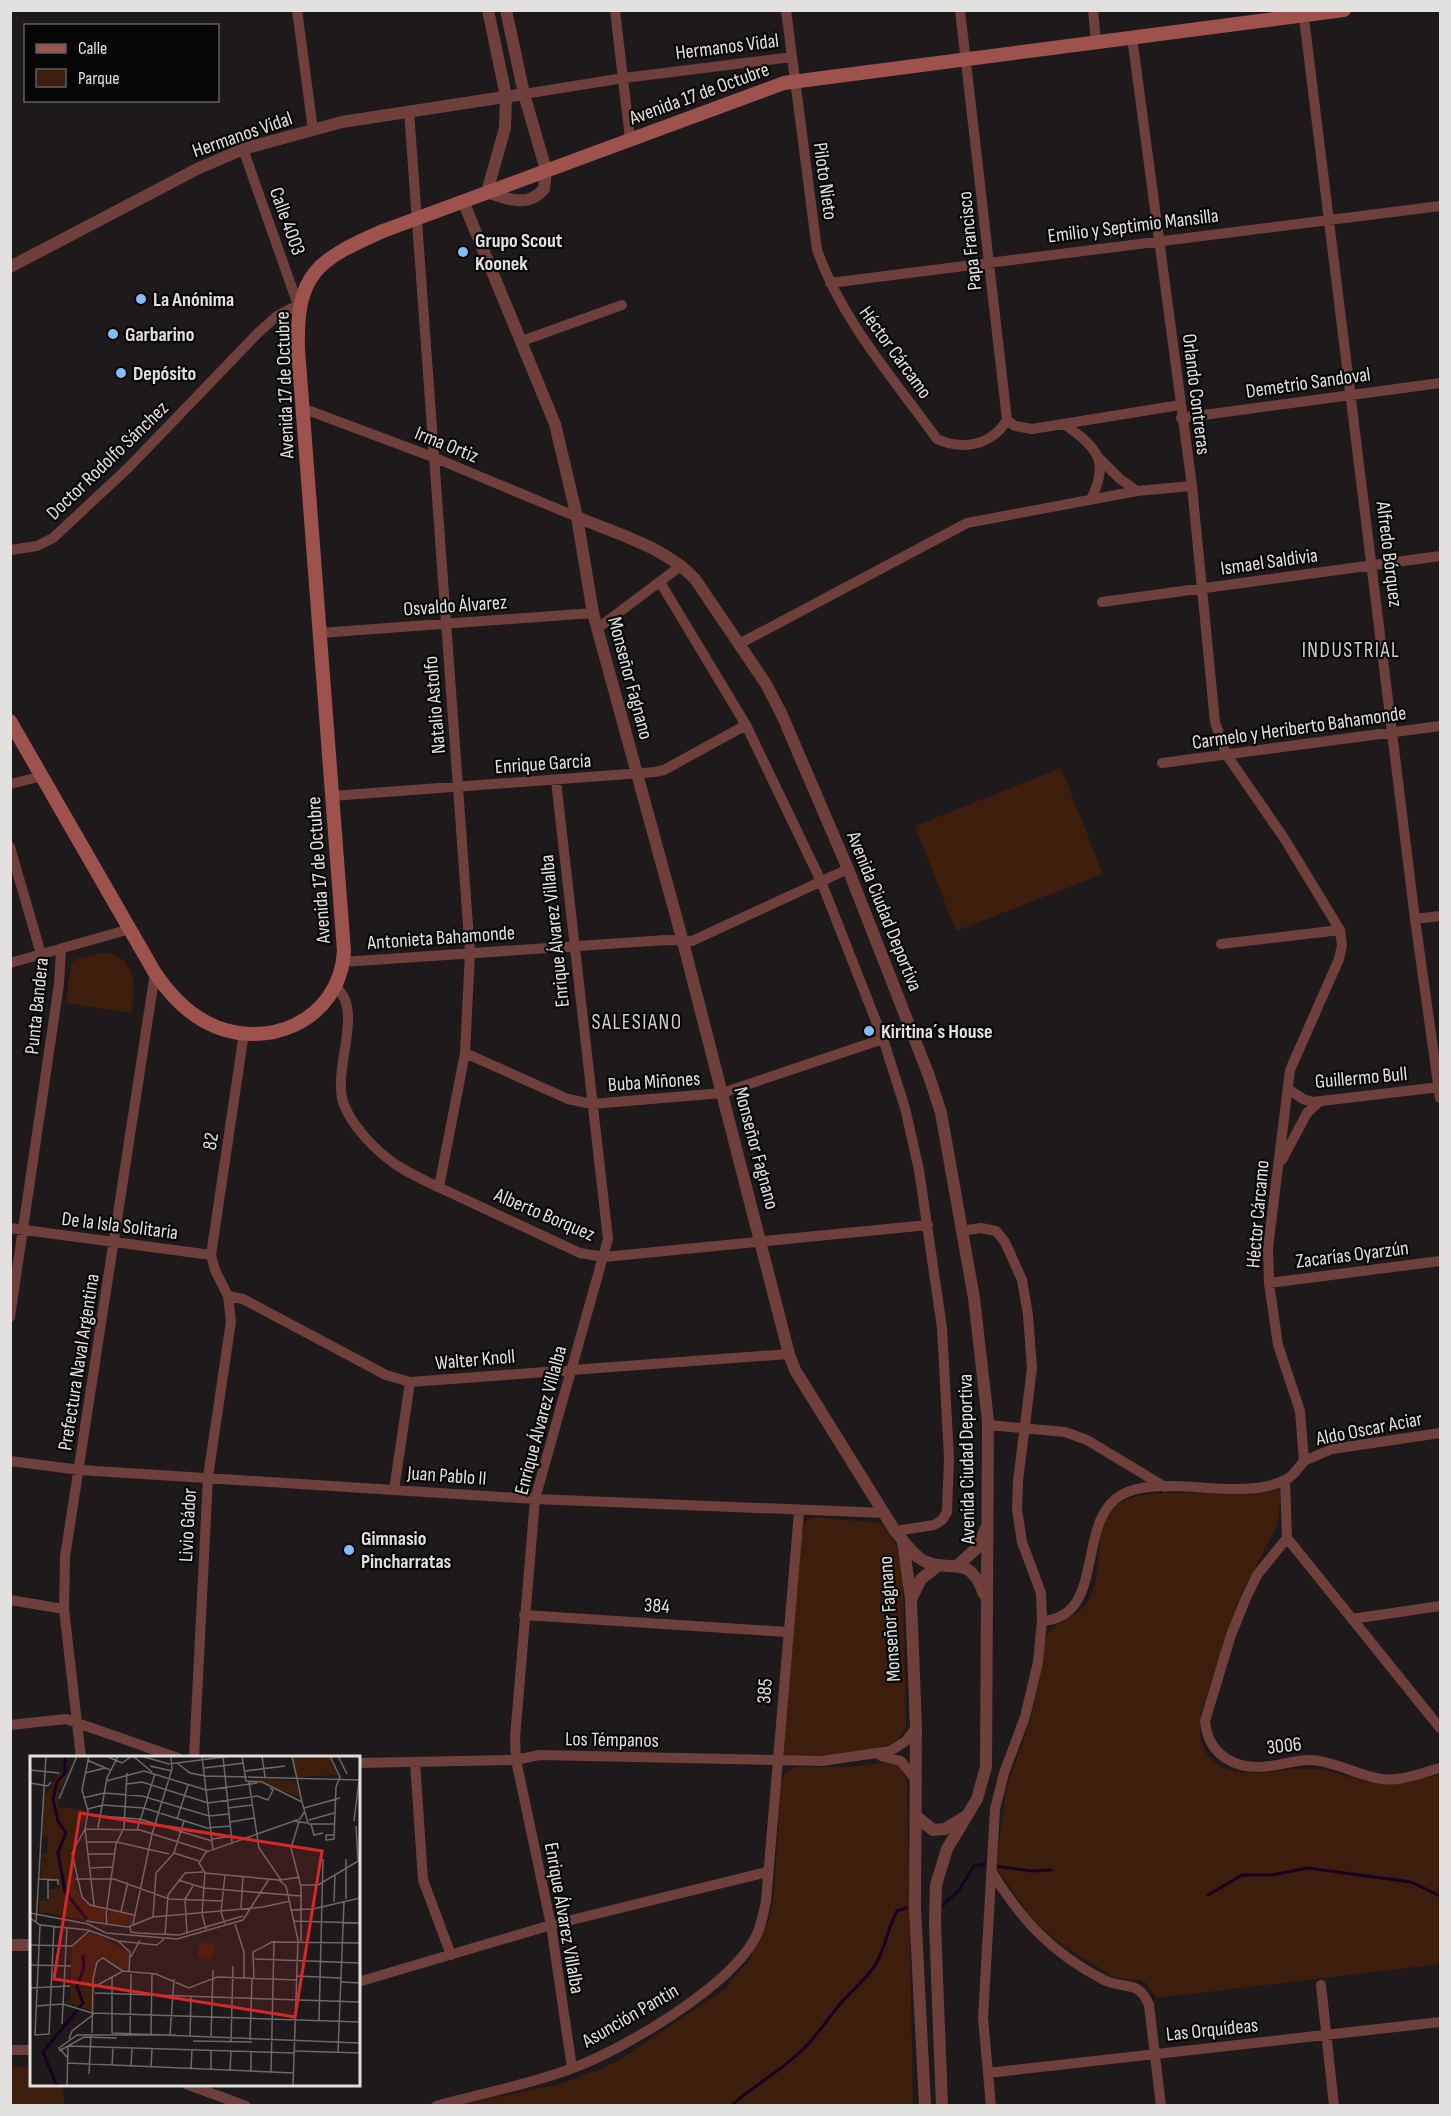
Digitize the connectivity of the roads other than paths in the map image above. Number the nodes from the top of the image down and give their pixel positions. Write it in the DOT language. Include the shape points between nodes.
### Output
graph roads {
  1 [pos="297,10"];
  2 [pos="488,10"];
  3 [pos="506,10"];
  4 [pos="615,10"];
  5 [pos="786,10"];
  6 [pos="960,10"];
  7 [pos="1093,10"];
  8 [pos="1344,10"];
  9 [pos="1304,13"];
  10 [pos="1132,37"];
  11 [pos="1096,42"];
  12 [pos="792,57"];
  13 [pos="966,59"];
  14 [pos="624,78"];
  15 [pos="795,82"];
  16 [pos="524,94"];
  17 [pos="506,96"];
  18 [pos="409,111"];
  19 [pos="313,130"];
  20 [pos="630,139"];
  21 [pos="243,149"];
  22 [pos="546,170"];
  23 [pos="488,192"];
  24 [pos="463,201"];
  25 [pos="1440,206"];
  26 [pos="415,218"];
  27 [pos="1328,219"];
  28 [pos="1160,240"];
  29 [pos="989,262"];
  30 [pos="10,267"];
  31 [pos="830,283"];
  32 [pos="298,305"];
  33 [pos="622,305"];
  34 [pos="522,341"];
  35 [pos="1440,383"];
  36 [pos="1350,394"];
  37 [pos="1180,405"];
  38 [pos="302,408"];
  39 [pos="1181,418"];
  40 [pos="1006,420"];
  41 [pos="1064,424"];
  42 [pos="432,457"];
  43 [pos="1099,458"];
  44 [pos="1192,486"];
  45 [pos="1137,490"];
  46 [pos="1091,500"];
  47 [pos="577,517"];
  48 [pos="10,550"];
  49 [pos="1440,556"];
  50 [pos="682,565"];
  51 [pos="1374,565"];
  52 [pos="660,582"];
  53 [pos="1201,589"];
  54 [pos="1102,602"];
  55 [pos="593,613"];
  56 [pos="445,624"];
  57 [pos="598,628"];
  58 [pos="320,633"];
  59 [pos="739,644"];
  60 [pos="10,721"];
  61 [pos="746,725"];
  62 [pos="1440,726"];
  63 [pos="1393,732"];
  64 [pos="1226,754"];
  65 [pos="1162,763"];
  66 [pos="638,774"];
  67 [pos="43,776"];
  68 [pos="556,781"];
  69 [pos="10,784"];
  70 [pos="458,786"];
  71 [pos="332,796"];
  72 [pos="10,847"];
  73 [pos="848,869"];
  74 [pos="821,881"];
  75 [pos="1440,916"];
  76 [pos="1415,919"];
  77 [pos="130,929"];
  78 [pos="1340,930"];
  79 [pos="683,942"];
  80 [pos="1221,944"];
  81 [pos="573,948"];
  82 [pos="61,949"];
  83 [pos="470,953"];
  84 [pos="41,954"];
  85 [pos="343,962"];
  86 [pos="10,963"];
  87 [pos="155,973"];
  88 [pos="336,987"];
  89 [pos="244,1033"];
  90 [pos="883,1039"];
  91 [pos="465,1053"];
  92 [pos="1288,1089"];
  93 [pos="1440,1091"];
  94 [pos="722,1094"];
  95 [pos="1320,1101"];
  96 [pos="592,1104"];
  97 [pos="1279,1167"];
  98 [pos="439,1187"];
  99 [pos="928,1225"];
  100 [pos="10,1228"];
  101 [pos="24,1230"];
  102 [pos="961,1231"];
  103 [pos="116,1242"];
  104 [pos="761,1243"];
  105 [pos="211,1255"];
  106 [pos="604,1257"];
  107 [pos="1440,1261"];
  108 [pos="1269,1283"];
  109 [pos="228,1296"];
  110 [pos="10,1317"];
  111 [pos="789,1354"];
  112 [pos="572,1369"];
  113 [pos="410,1382"];
  114 [pos="988,1425"];
  115 [pos="1026,1429"];
  116 [pos="1440,1433"];
  117 [pos="10,1461"];
  118 [pos="1304,1461"];
  119 [pos="80,1470"];
  120 [pos="208,1477"];
  121 [pos="1285,1480"];
  122 [pos="1166,1487"];
  123 [pos="394,1490"];
  124 [pos="535,1499"];
  125 [pos="799,1512"];
  126 [pos="885,1514"];
  127 [pos="988,1523"];
  128 [pos="898,1534"];
  129 [pos="1287,1538"];
  130 [pos="958,1564"];
  131 [pos="939,1565"];
  132 [pos="986,1598"];
  133 [pos="911,1599"];
  134 [pos="10,1600"];
  135 [pos="1440,1606"];
  136 [pos="64,1609"];
  137 [pos="524,1615"];
  138 [pos="1352,1619"];
  139 [pos="1042,1620"];
  140 [pos="787,1632"];
  141 [pos="77,1722"];
  142 [pos="10,1725"];
  143 [pos="916,1728"];
  144 [pos="1440,1728"];
  145 [pos="81,1756"];
  146 [pos="172,1756"];
  147 [pos="194,1756"];
  148 [pos="865,1756"];
  149 [pos="516,1760"];
  150 [pos="776,1761"];
  151 [pos="415,1762"];
  152 [pos="360,1763"];
  153 [pos="1440,1767"];
  154 [pos="915,1779"];
  155 [pos="970,1812"];
  156 [pos="916,1816"];
  157 [pos="767,1872"];
  158 [pos="992,1872"];
  159 [pos="551,1925"];
  160 [pos="10,1945"];
  161 [pos="30,1945"];
  162 [pos="452,1955"];
  163 [pos="360,1981"];
  164 [pos="1321,1985"];
  165 [pos="1440,2022"];
  166 [pos="1327,2035"];
  167 [pos="10,2050"];
  168 [pos="30,2050"];
  169 [pos="1156,2054"];
  170 [pos="572,2068"];
  171 [pos="988,2073"];
  172 [pos="189,2086"];
  173 [pos="246,2106"];
  174 [pos="436,2106"];
  175 [pos="925,2106"];
  176 [pos="942,2106"];
  177 [pos="991,2106"];
  178 [pos="1161,2106"];
  179 [pos="1334,2106"];
  1 -- 19 [label="street"];
  2 -- 17 [label="street"];
  3 -- 16 [label="street"];
  4 -- 14 [label="street"];
  5 -- 12 [label="street, Piloto Nieto"];
  6 -- 13 [label="street, Papa Francisco"];
  7 -- 11 [label="street"];
  8 -- 9 [label="main road, Avenida 17 de Octubre"];
  9 -- 10 [label="main road, Avenida 17 de Octubre"];
  9 -- 27 [label="street, Alfredo Bórquez"];
  10 -- 11 [label="main road, Avenida 17 de Octubre"];
  10 -- 28 [label="street, Orlando Contreras"];
  11 -- 13 [label="main road, Avenida 17 de Octubre"];
  12 -- 14 [label="street, Hermanos Vidal"];
  12 -- 15 [label="street, Piloto Nieto"];
  13 -- 15 [label="main road, Avenida 17 de Octubre"];
  13 -- 29 [label="street, Papa Francisco"];
  14 -- 16 [label="street, Hermanos Vidal"];
  14 -- 20 [label="street"];
  15 -- 20 [label="main road, Avenida 17 de Octubre" via="767,88"];
  15 -- 31 [label="street, Piloto Nieto" via="817,250"];
  16 -- 17 [label="street, Hermanos Vidal"];
  16 -- 22 [label="street"];
  17 -- 18 [label="street, Hermanos Vidal"];
  17 -- 23 [label="street" via="505,128"];
  18 -- 19 [label="street, Hermanos Vidal"];
  18 -- 26 [label="street, Natalio Astolfo"];
  19 -- 21 [label="street, Hermanos Vidal"];
  20 -- 22 [label="main road, Avenida 17 de Octubre"];
  21 -- 30 [label="street, Hermanos Vidal" via="196,169"];
  21 -- 32 [label="street, Calle 4003"];
  22 -- 23 [label="main road, Avenida 17 de Octubre"];
  22 -- 23 [label="street" via="544,189 533,199 513,201"];
  23 -- 24 [label="main road, Avenida 17 de Octubre"];
  24 -- 26 [label="main road, Avenida 17 de Octubre"];
  24 -- 34 [label="street, Monseñor Fagnano"];
  25 -- 27 [label="street, Emilio y Septimio Mansilla"];
  26 -- 32 [label="main road, Avenida 17 de Octubre" via="368,237 329,260 307,283"];
  26 -- 42 [label="street, Natalio Astolfo"];
  27 -- 28 [label="street, Emilio y Septimio Mansilla"];
  27 -- 36 [label="street, Alfredo Bórquez"];
  28 -- 29 [label="street, Emilio y Septimio Mansilla"];
  28 -- 37 [label="street, Orlando Contreras"];
  29 -- 31 [label="street, Emilio y Septimio Mansilla"];
  29 -- 40 [label="street, Papa Francisco"];
  31 -- 40 [label="street, Héctor Cárcamo" via="845,312 937,439 961,447 993,438"];
  32 -- 38 [label="main road, Avenida 17 de Octubre"];
  32 -- 48 [label="street, Doctor Rodolfo Sánchez" via="277,316 258,333 128,468 53,538 37,546"];
  33 -- 34 [label="street"];
  34 -- 47 [label="street, Monseñor Fagnano" via="555,424"];
  35 -- 36 [label="street, Demetrio Sandoval"];
  36 -- 39 [label="street, Demetrio Sandoval"];
  36 -- 51 [label="street, Alfredo Bórquez"];
  37 -- 39 [label="street, Orlando Contreras"];
  37 -- 41 [label="street"];
  38 -- 42 [label="street, Irma Ortiz"];
  38 -- 58 [label="main road, Avenida 17 de Octubre"];
  39 -- 44 [label="street, Orlando Contreras"];
  40 -- 41 [label="street" via="1023,428"];
  41 -- 43 [label="street" via="1090,442"];
  42 -- 47 [label="street, Irma Ortiz"];
  42 -- 56 [label="street, Natalio Astolfo"];
  43 -- 45 [label="street"];
  43 -- 46 [label="street" via="1101,478"];
  44 -- 45 [label="street"];
  44 -- 53 [label="street, Orlando Contreras"];
  45 -- 46 [label="street"];
  46 -- 59 [label="street" via="967,523"];
  47 -- 50 [label="street, Avenida Ciudad Deportiva" via="668,555"];
  47 -- 55 [label="street, Monseñor Fagnano"];
  49 -- 51 [label="street, Ismael Saldivia"];
  50 -- 52 [label="street"];
  50 -- 59 [label="street, Avenida Ciudad Deportiva"];
  51 -- 53 [label="street, Ismael Saldivia"];
  51 -- 63 [label="street, Alfredo Bórquez"];
  52 -- 57 [label="street"];
  52 -- 61 [label="street, Avenida Ciudad Deportiva"];
  53 -- 54 [label="street, Ismael Saldivia"];
  53 -- 64 [label="street, Orlando Contreras" via="1215,722"];
  55 -- 56 [label="street, Osvaldo Álvarez"];
  55 -- 57 [label="street, Monseñor Fagnano"];
  56 -- 58 [label="street, Osvaldo Álvarez"];
  56 -- 70 [label="street, Natalio Astolfo"];
  57 -- 66 [label="street, Monseñor Fagnano"];
  58 -- 71 [label="main road, Avenida 17 de Octubre"];
  59 -- 73 [label="street, Avenida Ciudad Deportiva" via="782,715"];
  60 -- 67 [label="main road, Avenida 17 de Octubre"];
  61 -- 66 [label="street, Enrique García" via="664,770"];
  61 -- 74 [label="street, Avenida Ciudad Deportiva"];
  62 -- 63 [label="street, Carmelo y Heriberto Bahamonde"];
  63 -- 64 [label="street, Carmelo y Heriberto Bahamonde"];
  63 -- 76 [label="street, Alfredo Bórquez"];
  64 -- 65 [label="street, Carmelo y Heriberto Bahamonde"];
  64 -- 78 [label="street" via="1284,838"];
  66 -- 68 [label="street, Enrique García"];
  66 -- 79 [label="street, Monseñor Fagnano"];
  67 -- 69 [label="street"];
  67 -- 77 [label="main road, Avenida 17 de Octubre"];
  68 -- 70 [label="street, Enrique García"];
  68 -- 81 [label="street, Enrique Álvarez Villalba"];
  70 -- 71 [label="street, Enrique García"];
  70 -- 83 [label="street, Natalio Astolfo"];
  71 -- 85 [label="main road, Avenida 17 de Octubre"];
  72 -- 84 [label="street, Punta Bandera"];
  73 -- 74 [label="street, Antonieta Bahamonde"];
  73 -- 102 [label="street, Avenida Ciudad Deportiva" via="938,1104"];
  74 -- 79 [label="street, Antonieta Bahamonde" via="700,939"];
  74 -- 90 [label="street, Avenida Ciudad Deportiva"];
  75 -- 76 [label="street"];
  76 -- 93 [label="street, Alfredo Bórquez"];
  77 -- 82 [label="street"];
  77 -- 87 [label="main road, Avenida 17 de Octubre"];
  78 -- 80 [label="street"];
  78 -- 92 [label="street, Héctor Cárcamo" via="1339,959 1293,1057"];
  79 -- 81 [label="street, Antonieta Bahamonde"];
  79 -- 94 [label="street, Monseñor Fagnano"];
  81 -- 83 [label="street, Antonieta Bahamonde"];
  81 -- 96 [label="street, Enrique Álvarez Villalba"];
  82 -- 84 [label="street"];
  82 -- 101 [label="street, Punta Bandera"];
  83 -- 85 [label="street, Antonieta Bahamonde"];
  83 -- 91 [label="street, Natalio Astolfo"];
  84 -- 86 [label="street"];
  85 -- 88 [label="main road, Avenida 17 de Octubre"];
  87 -- 89 [label="main road, Avenida 17 de Octubre" via="171,994 197,1016 215,1026"];
  87 -- 103 [label="street, Prefectura Naval Argentina"];
  88 -- 89 [label="main road, Avenida 17 de Octubre" via="321,1008 301,1022 271,1032"];
  88 -- 98 [label="street, Alberto Borquez" via="348,1005 340,1079 349,1114 386,1157"];
  89 -- 105 [label="street, 82"];
  90 -- 94 [label="street, Buba Miñones"];
  90 -- 99 [label="street, Avenida Ciudad Deportiva" via="905,1108"];
  91 -- 96 [label="street, Buba Miñones" via="568,1099"];
  91 -- 98 [label="street, Natalio Astolfo"];
  92 -- 95 [label="street, Guillermo Bull" via="1303,1099"];
  92 -- 97 [label="street, Héctor Cárcamo"];
  93 -- 95 [label="street, Guillermo Bull"];
  94 -- 96 [label="street, Buba Miñones"];
  94 -- 104 [label="street, Monseñor Fagnano"];
  95 -- 97 [label="street" via="1307,1113"];
  96 -- 106 [label="street, Enrique Álvarez Villalba" via="608,1239"];
  97 -- 108 [label="street, Héctor Cárcamo" via="1268,1248"];
  98 -- 106 [label="street, Alberto Borquez" via="580,1253"];
  99 -- 104 [label="street, Alberto Borquez"];
  99 -- 128 [label="street, Avenida Ciudad Deportiva" via="942,1328 948,1429 947,1512 934,1525"];
  100 -- 101 [label="street, De la Isla Solitaria"];
  101 -- 103 [label="street, De la Isla Solitaria"];
  101 -- 110 [label="street, Punta Bandera"];
  102 -- 114 [label="street, Avenida Ciudad Deportiva" via="983,1359"];
  102 -- 115 [label="street" via="996,1231 1022,1280 1032,1368"];
  103 -- 105 [label="street, De la Isla Solitaria"];
  103 -- 119 [label="street, Prefectura Naval Argentina"];
  104 -- 106 [label="street, Alberto Borquez"];
  104 -- 111 [label="street, Monseñor Fagnano"];
  105 -- 109 [label="street"];
  106 -- 112 [label="street, Enrique Álvarez Villalba"];
  107 -- 108 [label="street, Zacarías Oyarzún"];
  108 -- 118 [label="street, Héctor Cárcamo" via="1278,1345 1300,1411"];
  109 -- 113 [label="street, Walter Knoll" via="243,1299 386,1375"];
  109 -- 120 [label="street, Livio Gádor" via="231,1321"];
  111 -- 112 [label="street, Walter Knoll"];
  111 -- 126 [label="street, Monseñor Fagnano" via="795,1370"];
  112 -- 113 [label="street, Walter Knoll"];
  112 -- 124 [label="street, Enrique Álvarez Villalba"];
  113 -- 123 [label="street"];
  114 -- 115 [label="street"];
  114 -- 127 [label="street, Avenida Ciudad Deportiva"];
  115 -- 122 [label="street" via="1065,1432 1087,1440"];
  115 -- 139 [label="street" via="1018,1481 1018,1525 1041,1593"];
  116 -- 118 [label="street, Aldo Oscar Aciar" via="1332,1449"];
  117 -- 119 [label="street, Juan Pablo II"];
  118 -- 121 [label="street"];
  119 -- 120 [label="street, Juan Pablo II"];
  119 -- 136 [label="street, Prefectura Naval Argentina" via="65,1557"];
  120 -- 123 [label="street, Juan Pablo II"];
  120 -- 147 [label="street, Livio Gádor"];
  121 -- 122 [label="street" via="1242,1489"];
  121 -- 129 [label="street"];
  122 -- 139 [label="street" via="1133,1490 1107,1506 1098,1521 1079,1599 1063,1615"];
  123 -- 124 [label="street, Juan Pablo II"];
  124 -- 125 [label="street, Juan Pablo II"];
  124 -- 137 [label="street, Enrique Álvarez Villalba"];
  125 -- 126 [label="street, Juan Pablo II"];
  125 -- 140 [label="street, 385"];
  126 -- 128 [label="street, Monseñor Fagnano"];
  127 -- 130 [label="street" via="978,1547"];
  127 -- 132 [label="street, Avenida Ciudad Deportiva"];
  128 -- 131 [label="street" via="924,1561"];
  128 -- 133 [label="street, Monseñor Fagnano"];
  129 -- 138 [label="street"];
  129 -- 153 [label="street, 3006" via="1257,1575 1246,1598 1208,1708 1205,1728 1211,1746 1228,1761 1245,1767 1313,1760 1383,1780"];
  130 -- 131 [label="street"];
  130 -- 132 [label="street" via="979,1581"];
  131 -- 133 [label="street" via="921,1580"];
  132 -- 155 [label="street" via="987,1748 983,1783"];
  133 -- 143 [label="street, Monseñor Fagnano"];
  134 -- 136 [label="street"];
  135 -- 138 [label="street"];
  136 -- 141 [label="street, Prefectura Naval Argentina"];
  137 -- 140 [label="street, 384"];
  137 -- 149 [label="street, Enrique Álvarez Villalba" via="515,1707"];
  138 -- 144 [label="street"];
  139 -- 158 [label="street" via="1038,1662 1025,1717 995,1809"];
  140 -- 150 [label="street, 385"];
  141 -- 142 [label="street" via="66,1719"];
  141 -- 145 [label="street, Prefectura Naval Argentina"];
  141 -- 146 [label="street"];
  143 -- 148 [label="street, Los Témpanos" via="897,1748"];
  143 -- 154 [label="street, Monseñor Fagnano"];
  148 -- 150 [label="street, Los Témpanos"];
  148 -- 154 [label="street, Los Témpanos" via="895,1758"];
  149 -- 150 [label="street, Los Témpanos" via="539,1755"];
  149 -- 151 [label="street, Los Témpanos"];
  149 -- 159 [label="street, Enrique Álvarez Villalba"];
  150 -- 157 [label="street, 385"];
  151 -- 152 [label="street, Los Témpanos"];
  151 -- 162 [label="street" via="423,1880"];
  154 -- 156 [label="street, Monseñor Fagnano"];
  155 -- 156 [label="street" via="954,1825 933,1830"];
  155 -- 176 [label="street" via="947,1850 935,1895"];
  156 -- 175 [label="street, Monseñor Fagnano" via="915,1908"];
  157 -- 159 [label="street"];
  157 -- 170 [label="street, Asunción Pantin" via="761,1924 736,1963 688,2003 608,2052"];
  158 -- 169 [label="street" via="1030,1928 1044,1941 1105,1980 1144,1992"];
  158 -- 171 [label="street" via="983,2018"];
  159 -- 162 [label="street"];
  159 -- 170 [label="street, Enrique Álvarez Villalba"];
  160 -- 161 [label="street"];
  162 -- 163 [label="street"];
  164 -- 166 [label="street"];
  165 -- 166 [label="street, Las Orquídeas"];
  166 -- 169 [label="street, Las Orquídeas"];
  166 -- 179 [label="street"];
  167 -- 168 [label="street"];
  169 -- 171 [label="street, Las Orquídeas"];
  169 -- 178 [label="street"];
  170 -- 174 [label="street, Asunción Pantin"];
  171 -- 177 [label="street"];
  172 -- 173 [label="street"];
}
